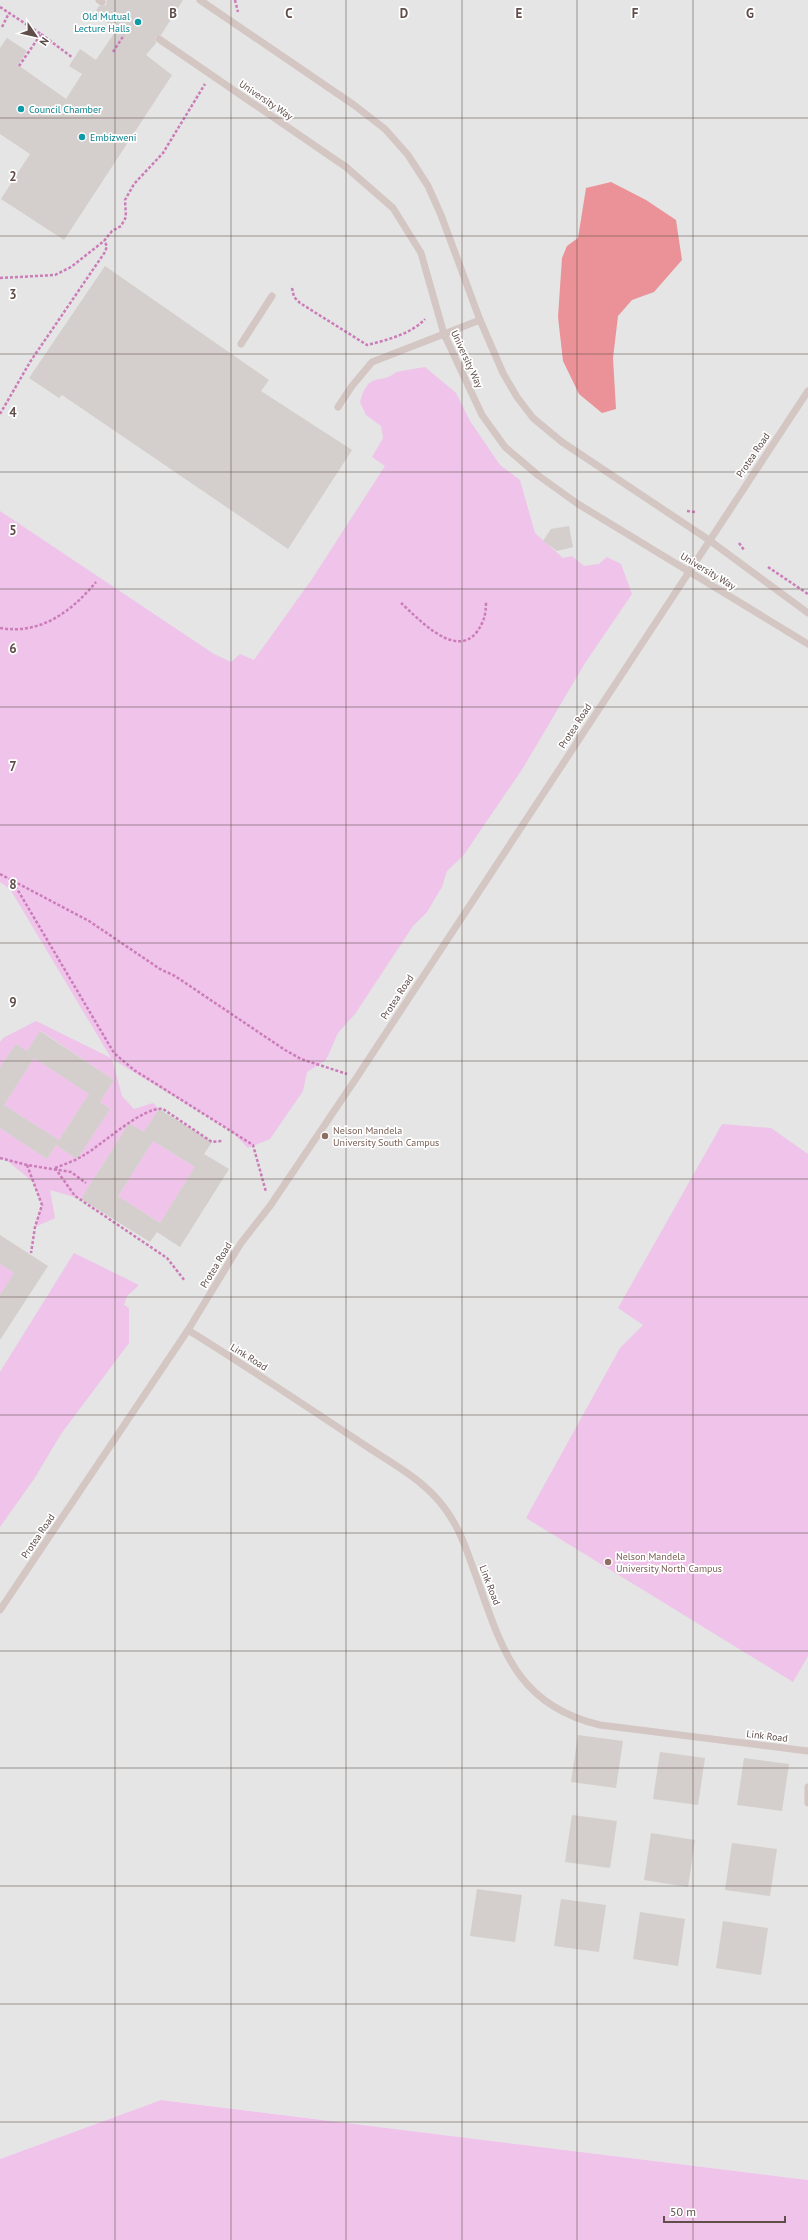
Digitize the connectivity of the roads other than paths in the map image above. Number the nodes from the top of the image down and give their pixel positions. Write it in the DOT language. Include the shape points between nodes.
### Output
graph roads {
  1 [pos="200,0"];
  2 [pos="158,39"];
  3 [pos="272,296"];
  4 [pos="480,320"];
  5 [pos="444,334"];
  6 [pos="241,344"];
  7 [pos="808,391"];
  8 [pos="338,407"];
  9 [pos="709,540"];
  10 [pos="688,571"];
  11 [pos="808,613"];
  12 [pos="808,644"];
  13 [pos="188,1330"];
  14 [pos="0,1610"];
  15 [pos="808,1751"];
  16 [pos="808,1787"];
  17 [pos="808,1803"];
  1 -- 4 [label="lane" via="354,104 385,130 408,155 428,186 441,215"];
  2 -- 5 [label="lane, University Way" via="346,167 393,208 421,253"];
  3 -- 6 [label="lane"];
  4 -- 5 [label="lane"];
  4 -- 9 [label="lane" via="503,373 533,418 574,451"];
  5 -- 8 [label="lane" via="372,362"];
  5 -- 10 [label="lane, University Way" via="482,415 505,447 578,504"];
  7 -- 9 [label="lane, Protea Road"];
  9 -- 10 [label="lane, Protea Road"];
  9 -- 11 [label="lane"];
  10 -- 12 [label="lane, University Way"];
  10 -- 13 [label="lane, Protea Road" via="357,1077 270,1206 241,1243"];
  13 -- 14 [label="lane, Protea Road"];
  13 -- 15 [label="lane, Link Road" via="405,1472 439,1501 460,1531 511,1665 530,1690 542,1699 570,1716 600,1724"];
  16 -- 17 [label="lane"];
}
